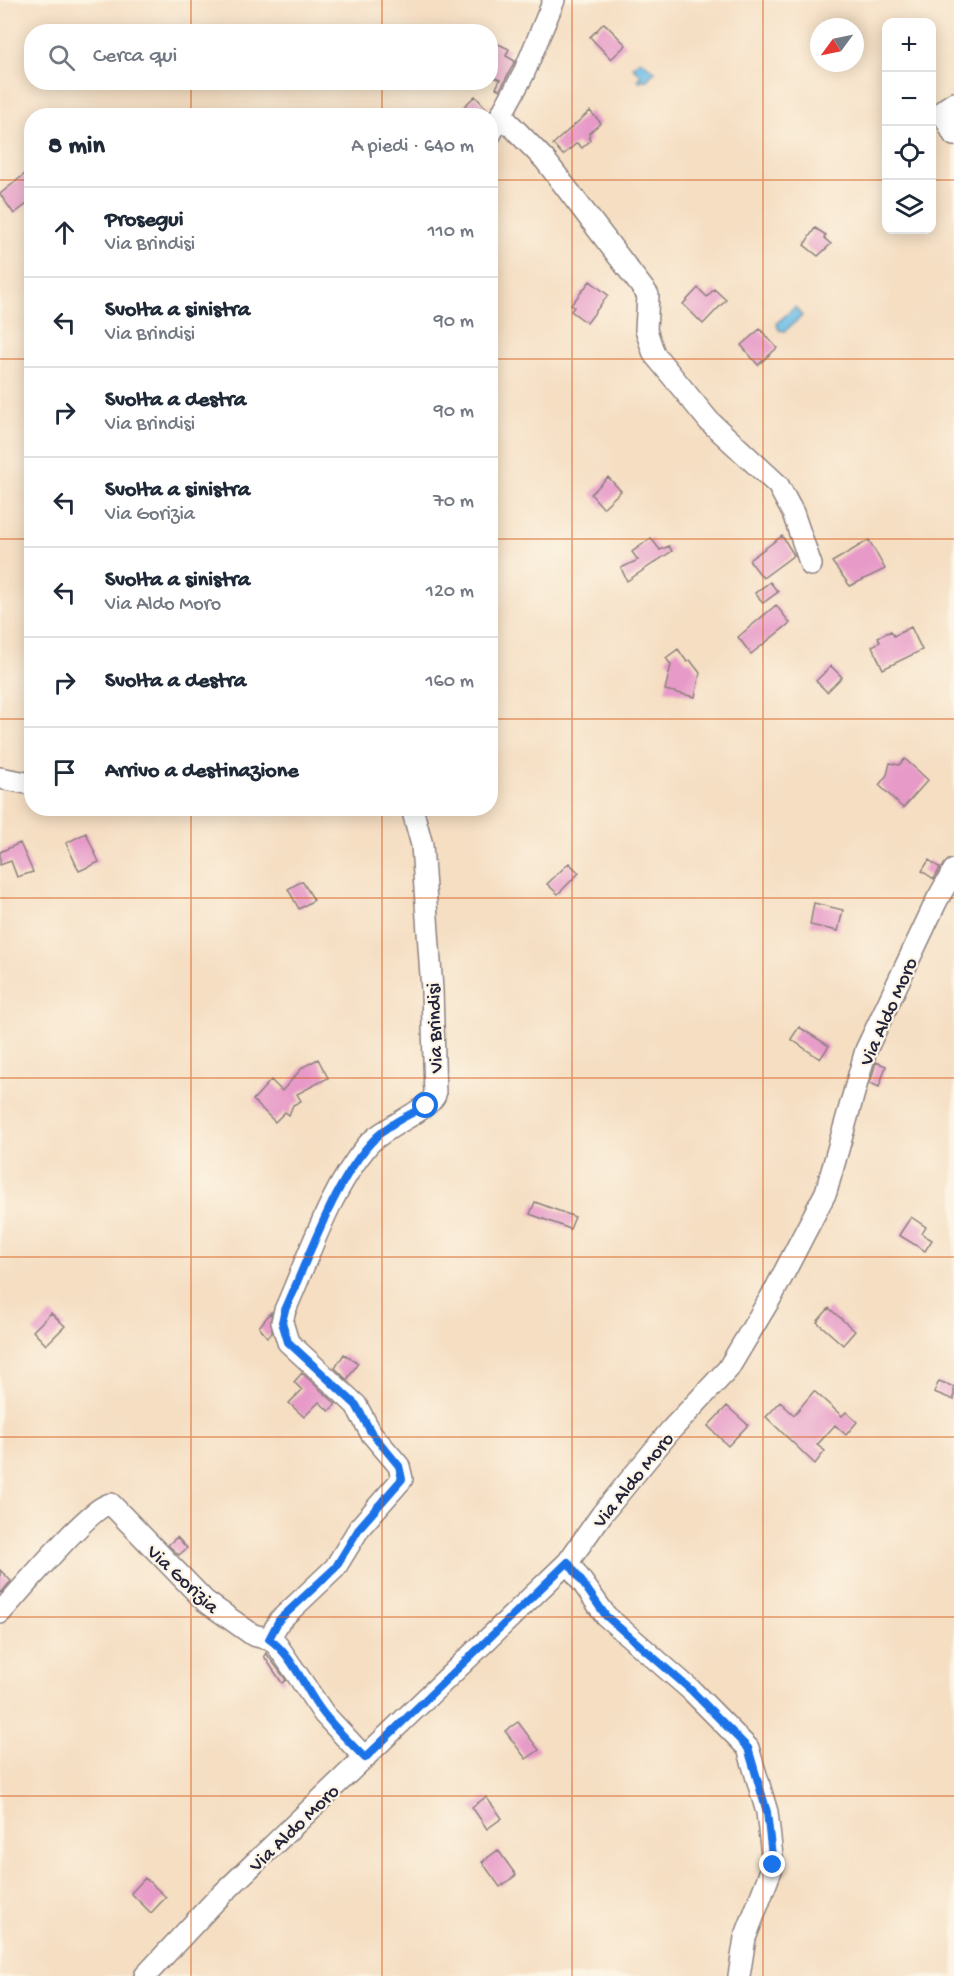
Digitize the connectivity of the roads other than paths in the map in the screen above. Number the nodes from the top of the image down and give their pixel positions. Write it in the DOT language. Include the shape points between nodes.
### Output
graph roads {
  1 [pos="554,0"];
  2 [pos="954,103"];
  3 [pos="501,116"];
  4 [pos="498,121"];
  5 [pos="954,135"];
  6 [pos="810,565"];
  7 [pos="0,778"];
  8 [pos="24,782"];
  9 [pos="414,816"];
  10 [pos="954,870"];
  11 [pos="568,1562"];
  12 [pos="0,1613"];
  13 [pos="269,1639"];
  14 [pos="365,1758"];
  15 [pos="144,1976"];
  16 [pos="739,1976"];
  1 -- 3 [label="street"];
  2 -- 5 [label="street" via="945,109 944,115"];
  3 -- 4 [label="street"];
  3 -- 6 [label="street" via="545,160 648,294 646,330 654,354 709,421 778,485 793,513"];
  7 -- 8 [label="street"];
  9 -- 13 [label="street, Via Brindisi" via="422,845 435,1095 426,1106 383,1130 366,1147 337,1194 282,1322 288,1342 356,1405 371,1432 399,1466 402,1479 360,1527 335,1568 279,1620"];
  10 -- 11 [label="street, Via Aldo Moro" via="866,1050 826,1192 774,1292 728,1369 669,1431"];
  11 -- 14 [label="street, Via Aldo Moro"];
  11 -- 16 [label="street" via="606,1616 691,1690 748,1748 767,1812 773,1865 745,1938"];
  12 -- 13 [label="street, Via Gorizia" via="87,1519 105,1504 111,1504 205,1602 253,1635"];
  13 -- 14 [label="street, Via Gorizia" via="293,1665 324,1714"];
  14 -- 15 [label="street, Via Aldo Moro" via="214,1902"];
}
